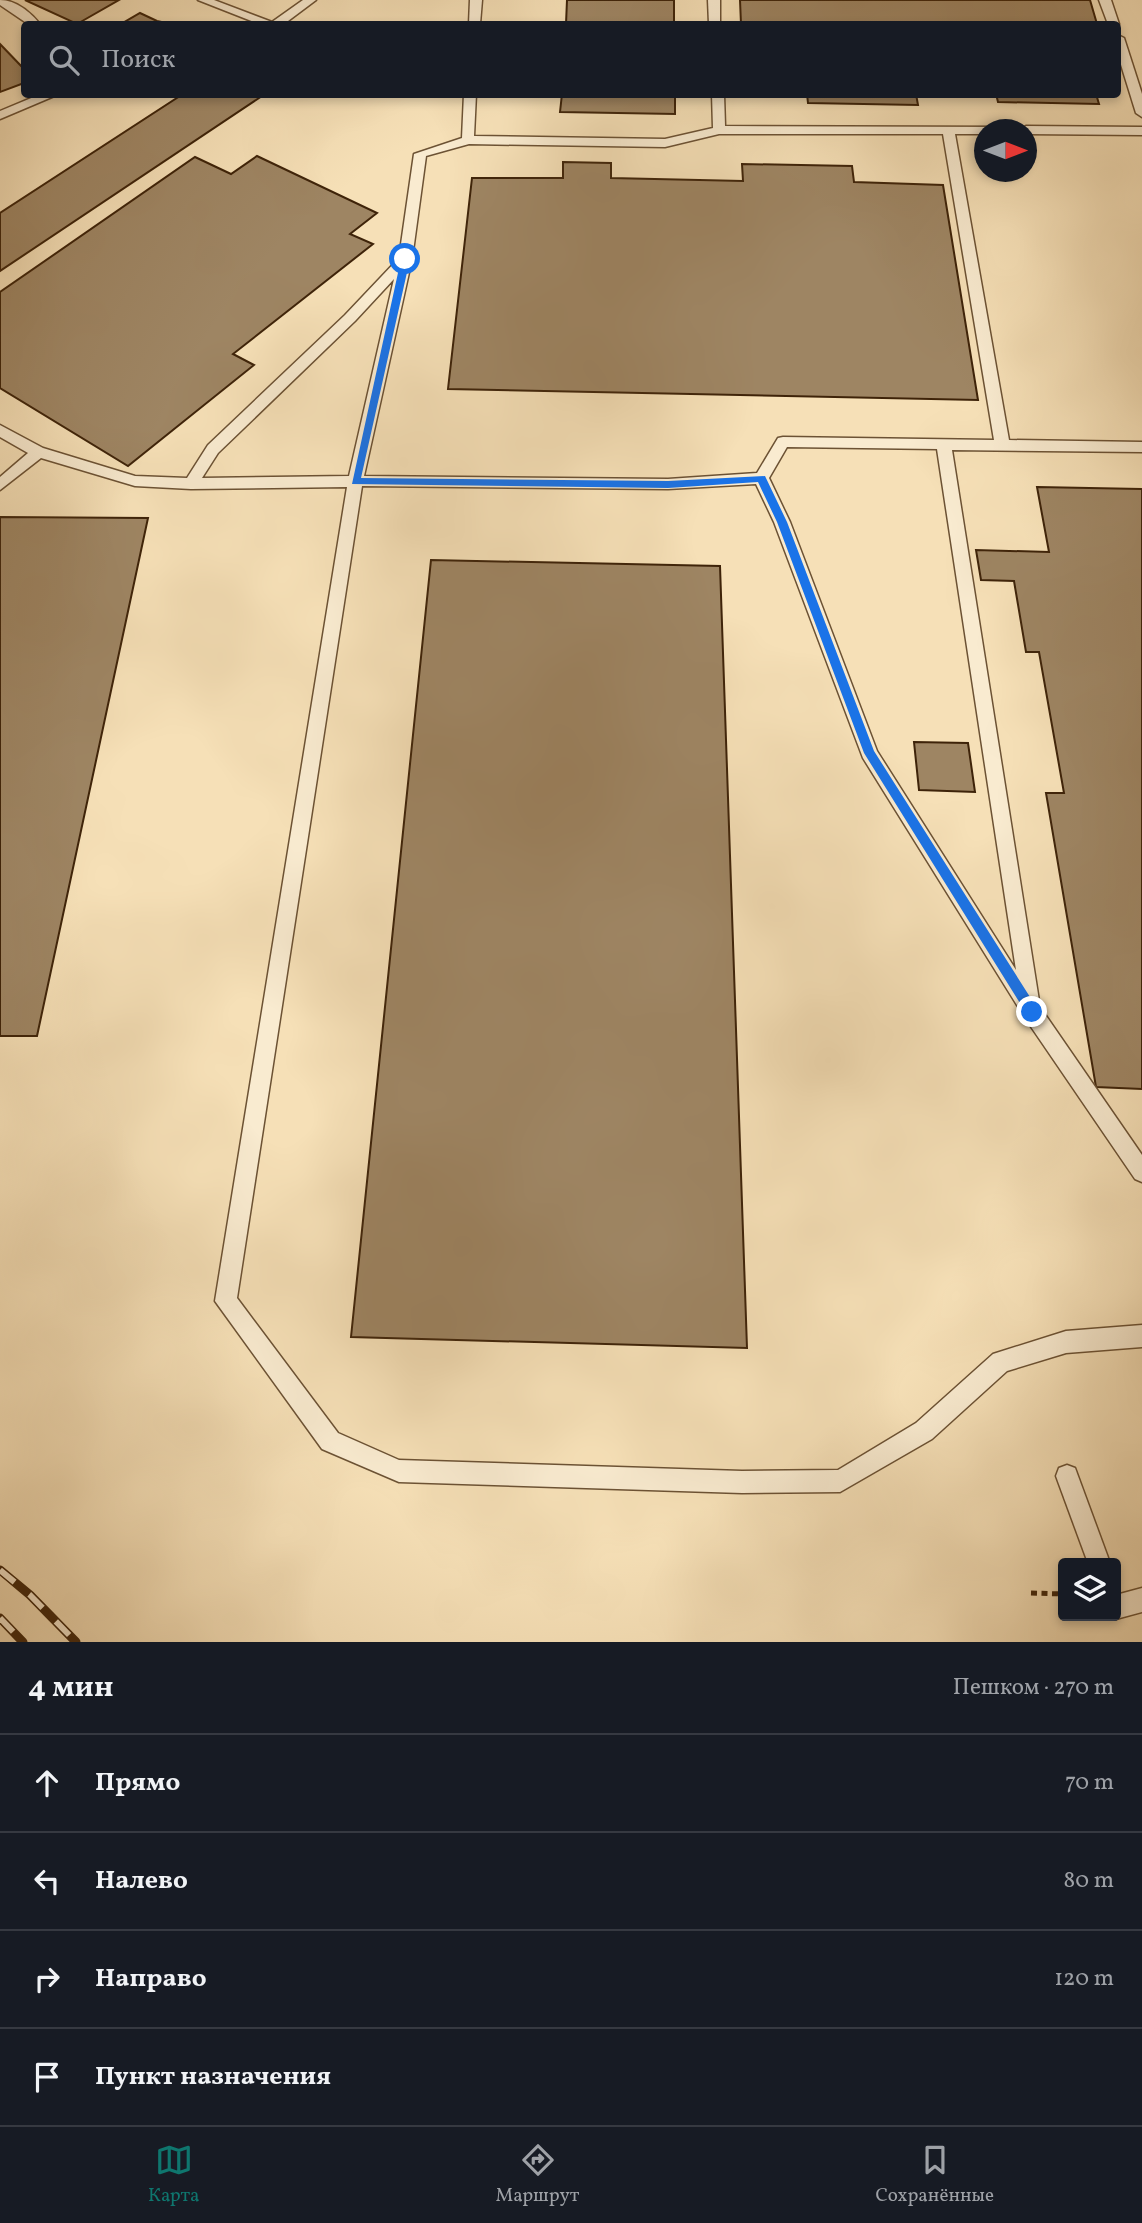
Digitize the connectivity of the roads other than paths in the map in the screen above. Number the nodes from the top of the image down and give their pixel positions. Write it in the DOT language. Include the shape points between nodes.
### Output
graph roads {
  1 [pos="0,0"];
  2 [pos="204,0"];
  3 [pos="310,0"];
  4 [pos="476,0"];
  5 [pos="714,0"];
  6 [pos="1105,0"];
  7 [pos="31,21"];
  8 [pos="260,21"];
  9 [pos="281,21"];
  10 [pos="475,21"];
  11 [pos="715,21"];
  12 [pos="1112,21"];
  13 [pos="1121,47"];
  14 [pos="43,98"];
  15 [pos="470,98"];
  16 [pos="718,98"];
  17 [pos="1142,113"];
  18 [pos="0,115"];
  19 [pos="948,129"];
  20 [pos="974,129"];
  21 [pos="719,130"];
  22 [pos="1037,130"];
  23 [pos="1142,131"];
  24 [pos="468,140"];
  25 [pos="405,259"];
  26 [pos="0,430"];
  27 [pos="944,444"];
  28 [pos="1002,444"];
  29 [pos="1142,447"];
  30 [pos="38,452"];
  31 [pos="761,478"];
  32 [pos="355,481"];
  33 [pos="191,484"];
  34 [pos="0,485"];
  35 [pos="1032,1012"];
  36 [pos="1142,1172"];
  37 [pos="1142,1336"];
  38 [pos="1067,1476"];
  39 [pos="1097,1558"];
  40 [pos="1142,1600"];
  41 [pos="1121,1605"];
  1 -- 7 [label="lane"];
  2 -- 8 [label="lane"];
  3 -- 9 [label="lane"];
  4 -- 10 [label="lane"];
  5 -- 11 [label="lane"];
  6 -- 12 [label="lane"];
  13 -- 17 [label="lane"];
  14 -- 18 [label="lane"];
  15 -- 24 [label="lane"];
  16 -- 21 [label="lane"];
  19 -- 20 [label="lane"];
  19 -- 21 [label="lane"];
  19 -- 28 [label="lane"];
  21 -- 24 [label="lane" via="665,143"];
  22 -- 23 [label="lane"];
  24 -- 25 [label="lane" via="421,154"];
  25 -- 32 [label="lane"];
  25 -- 33 [label="lane" via="213,449"];
  26 -- 30 [label="lane"];
  27 -- 28 [label="lane"];
  27 -- 31 [label="lane" via="783,442"];
  27 -- 35 [label="lane"];
  28 -- 29 [label="lane"];
  30 -- 33 [label="lane" via="135,481"];
  30 -- 34 [label="lane"];
  31 -- 32 [label="lane" via="668,484"];
  31 -- 35 [label="lane" via="869,753"];
  32 -- 33 [label="lane"];
  32 -- 37 [label="lane" via="226,1301 330,1441 399,1471 840,1481 924,1431 1001,1362 1066,1342"];
  35 -- 36 [label="lane"];
  38 -- 39 [label="lane"];
  40 -- 41 [label="lane"];
}
